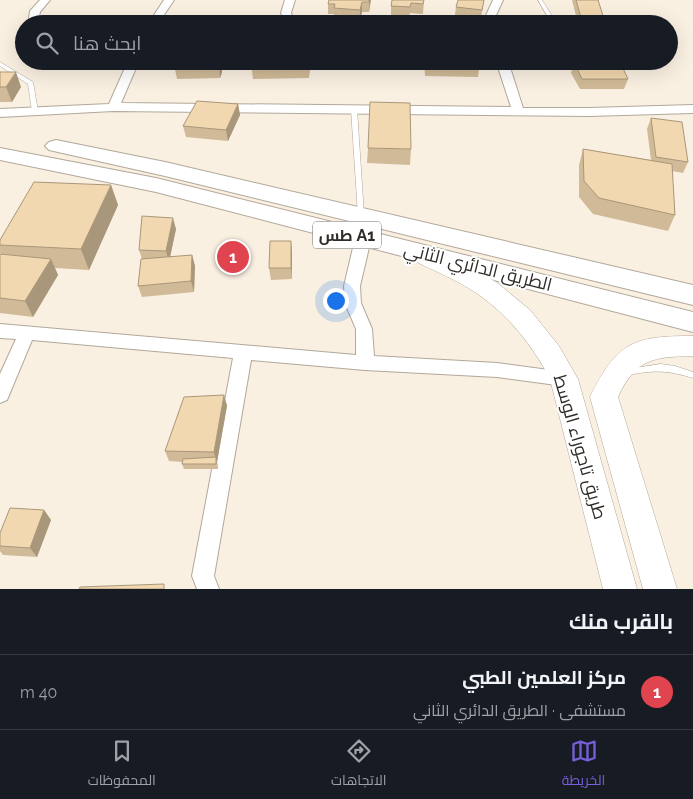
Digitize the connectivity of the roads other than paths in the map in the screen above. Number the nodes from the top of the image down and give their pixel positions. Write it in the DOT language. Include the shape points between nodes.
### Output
graph roads {
  1 [pos="45,0"];
  2 [pos="169,0"];
  3 [pos="290,0"];
  4 [pos="498,0"];
  5 [pos="540,0"];
  6 [pos="34,15"];
  7 [pos="159,15"];
  8 [pos="287,15"];
  9 [pos="491,15"];
  10 [pos="549,15"];
  11 [pos="0,64"];
  12 [pos="130,70"];
  13 [pos="505,70"];
  14 [pos="113,106"];
  15 [pos="354,109"];
  16 [pos="693,109"];
  17 [pos="518,110"];
  18 [pos="35,111"];
  19 [pos="0,113"];
  20 [pos="0,136"];
  21 [pos="0,154"];
  22 [pos="361,215"];
  23 [pos="363,239"];
  24 [pos="417,252"];
  25 [pos="693,295"];
  26 [pos="693,322"];
  27 [pos="0,331"];
  28 [pos="27,333"];
  29 [pos="693,346"];
  30 [pos="243,353"];
  31 [pos="365,363"];
  32 [pos="613,375"];
  33 [pos="693,375"];
  34 [pos="564,379"];
  35 [pos="0,395"];
  36 [pos="208,589"];
  37 [pos="620,589"];
  38 [pos="660,589"];
  1 -- 6 [label="street"];
  2 -- 7 [label="street"];
  3 -- 8 [label="street"];
  4 -- 9 [label="street"];
  5 -- 10 [label="lane"];
  11 -- 18 [label="lane" via="31,84"];
  12 -- 14 [label="street"];
  13 -- 17 [label="street"];
  14 -- 15 [label="street"];
  14 -- 18 [label="street"];
  15 -- 17 [label="street"];
  15 -- 22 [label="lane"];
  16 -- 17 [label="street"];
  18 -- 19 [label="street"];
  20 -- 22 [label="highway, الطريق الدائري الثاني / طس A1" via="165,169"];
  21 -- 23 [label="highway, الطريق الدائري الثاني / طس A1" via="156,186"];
  22 -- 25 [label="highway, الطريق الدائري الثاني / طس A1"];
  23 -- 24 [label="highway, الطريق الدائري الثاني / طس A1"];
  23 -- 31 [label="street" via="352,286 353,303 364,329"];
  24 -- 26 [label="highway, الطريق الدائري الثاني / طس A1"];
  24 -- 34 [label="main road, طريق تاجوراء الوسط" via="487,288 535,334"];
  27 -- 28 [label="street"];
  28 -- 30 [label="street"];
  28 -- 35 [label="street"];
  29 -- 32 [label="main road, طريق تاجوراء الوسط" via="646,349 634,354"];
  30 -- 31 [label="street"];
  30 -- 36 [label="street" via="203,576"];
  31 -- 34 [label="street" via="497,370"];
  32 -- 33 [label="lane" via="656,366 671,367"];
  32 -- 38 [label="main road, طريق تاجوراء الوسط" via="604,397"];
  34 -- 37 [label="main road, طريق تاجوراء الوسط"];
}
